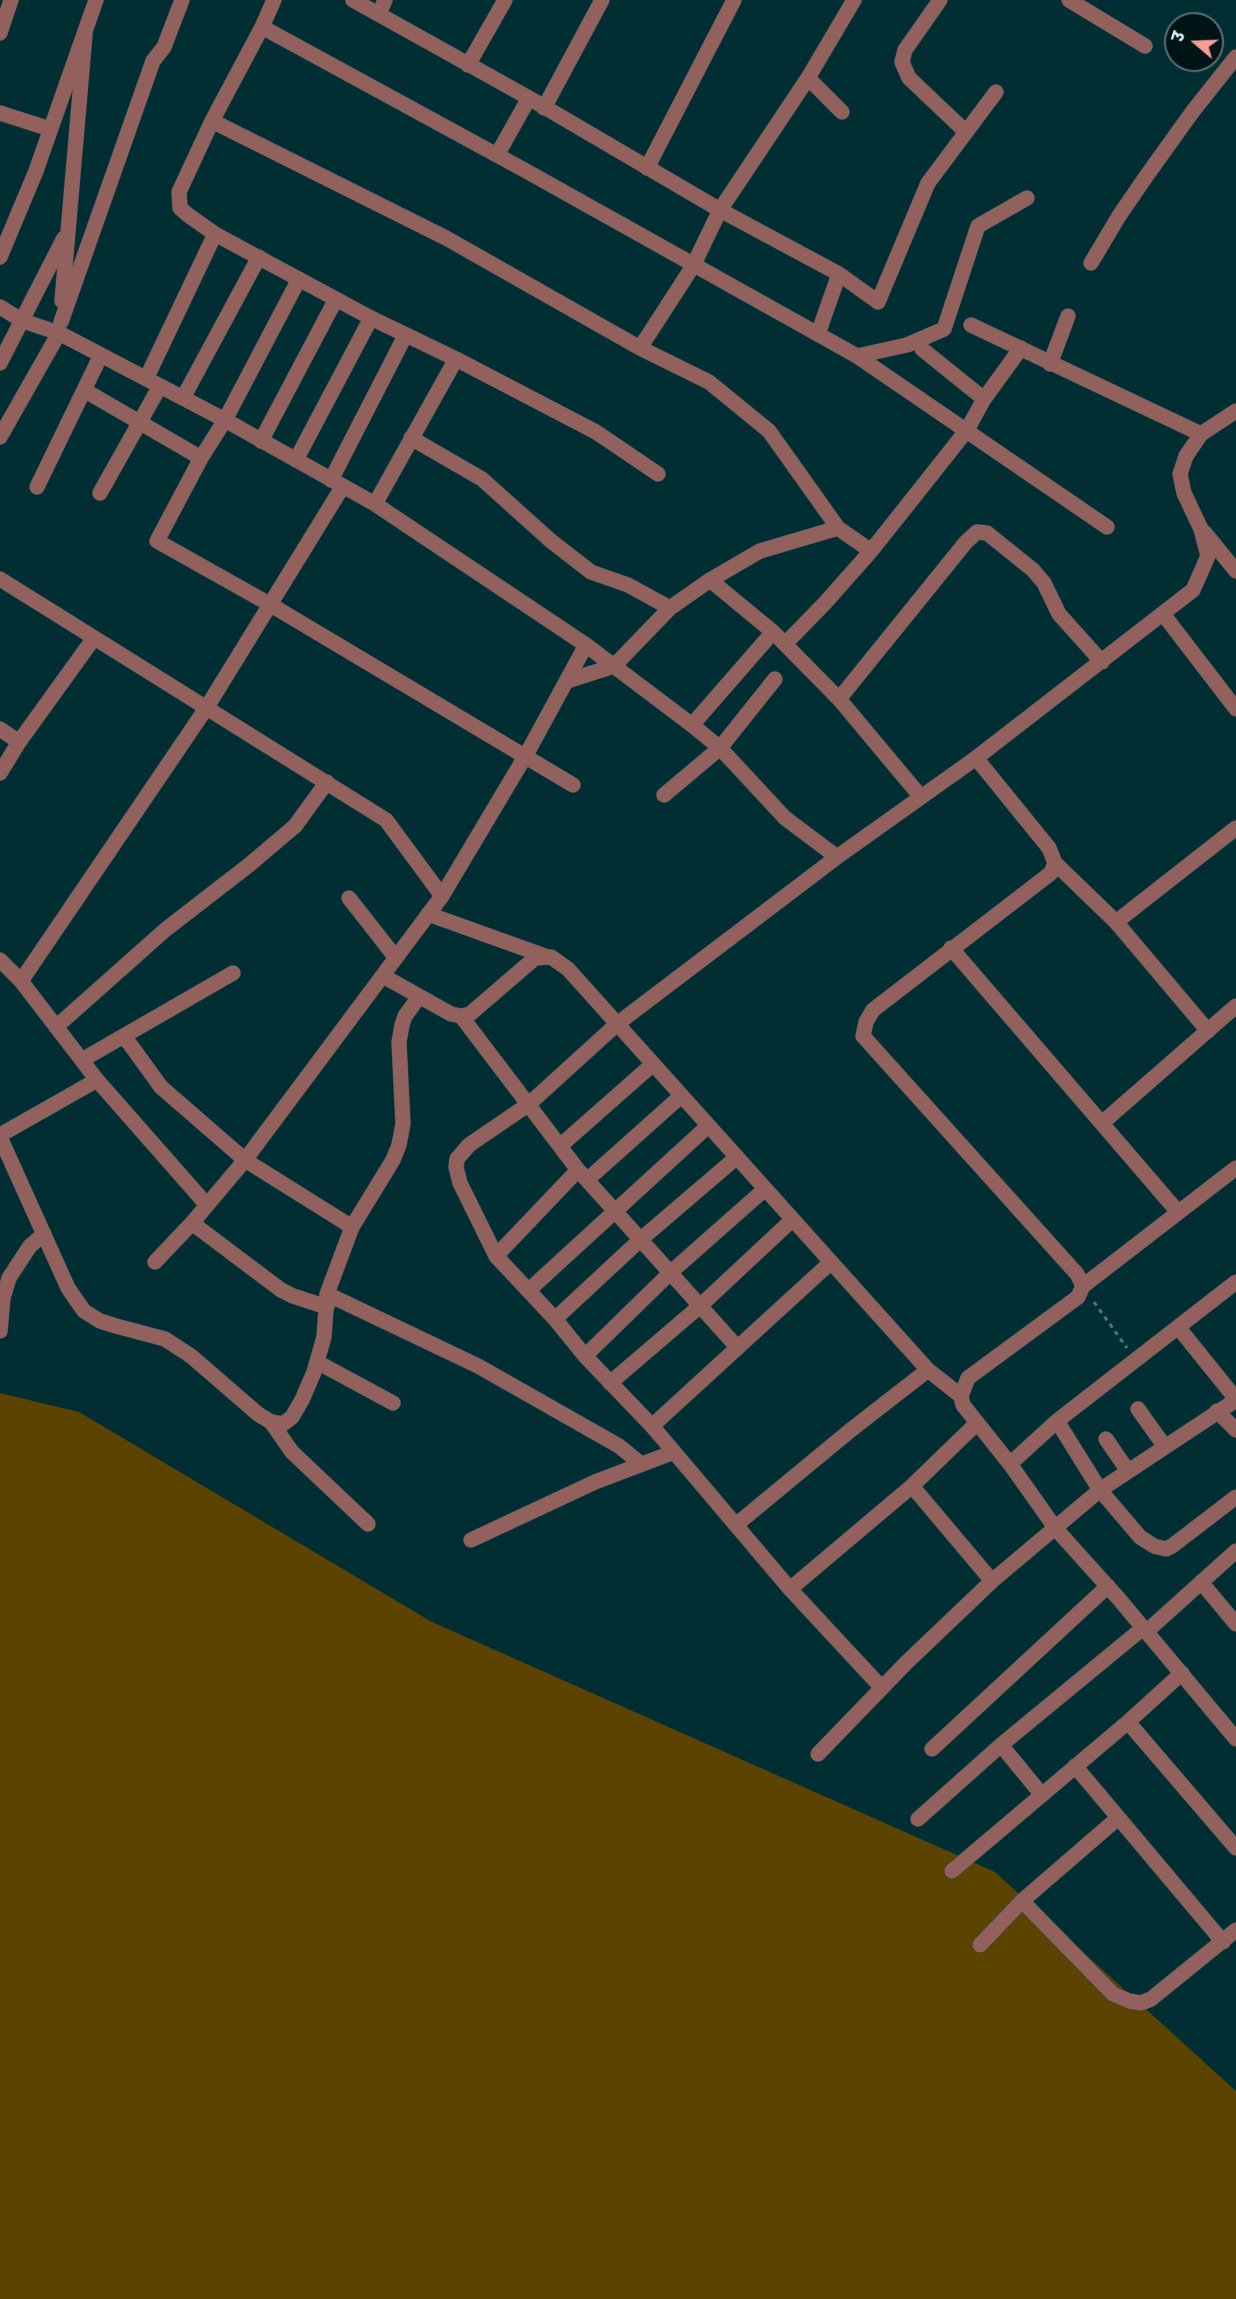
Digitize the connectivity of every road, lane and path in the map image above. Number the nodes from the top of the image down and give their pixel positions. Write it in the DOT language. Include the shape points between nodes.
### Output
graph roads {
  1 [pos="11,0"];
  2 [pos="96,0"];
  3 [pos="182,0"];
  4 [pos="274,0"];
  5 [pos="353,0"];
  6 [pos="505,0"];
  7 [pos="602,0"];
  8 [pos="734,0"];
  9 [pos="854,0"];
  10 [pos="940,0"];
  11 [pos="1076,1"];
  12 [pos="382,7"];
  13 [pos="262,27"];
  14 [pos="0,33"];
  15 [pos="85,35"];
  16 [pos="1145,46"];
  17 [pos="1236,57"];
  18 [pos="468,65"];
  19 [pos="808,78"];
  20 [pos="996,92"];
  21 [pos="529,98"];
  22 [pos="544,108"];
  23 [pos="842,112"];
  24 [pos="0,113"];
  25 [pos="212,121"];
  26 [pos="50,129"];
  27 [pos="966,132"];
  28 [pos="497,155"];
  29 [pos="646,168"];
  30 [pos="1027,198"];
  31 [pos="720,210"];
  32 [pos="68,230"];
  33 [pos="216,234"];
  34 [pos="0,257"];
  35 [pos="259,257"];
  36 [pos="1091,263"];
  37 [pos="693,266"];
  38 [pos="838,274"];
  39 [pos="299,279"];
  40 [pos="336,299"];
  41 [pos="0,307"];
  42 [pos="1068,316"];
  43 [pos="371,318"];
  44 [pos="23,321"];
  45 [pos="971,325"];
  46 [pos="59,333"];
  47 [pos="818,334"];
  48 [pos="405,336"];
  49 [pos="640,348"];
  50 [pos="1021,348"];
  51 [pos="922,349"];
  52 [pos="101,355"];
  53 [pos="857,356"];
  54 [pos="456,359"];
  55 [pos="0,363"];
  56 [pos="1050,364"];
  57 [pos="146,379"];
  58 [pos="160,386"];
  59 [pos="84,390"];
  60 [pos="183,398"];
  61 [pos="984,399"];
  62 [pos="1236,411"];
  63 [pos="225,420"];
  64 [pos="140,422"];
  65 [pos="967,430"];
  66 [pos="1201,434"];
  67 [pos="0,437"];
  68 [pos="411,438"];
  69 [pos="261,441"];
  70 [pos="201,458"];
  71 [pos="296,460"];
  72 [pos="658,474"];
  73 [pos="337,483"];
  74 [pos="37,487"];
  75 [pos="99,493"];
  76 [pos="375,504"];
  77 [pos="1107,527"];
  78 [pos="838,528"];
  79 [pos="1201,529"];
  80 [pos="871,551"];
  81 [pos="1236,570"];
  82 [pos="0,579"];
  83 [pos="710,580"];
  84 [pos="271,605"];
  85 [pos="670,608"];
  86 [pos="1164,615"];
  87 [pos="773,632"];
  88 [pos="94,638"];
  89 [pos="785,644"];
  90 [pos="586,645"];
  91 [pos="1102,662"];
  92 [pos="614,666"];
  93 [pos="775,679"];
  94 [pos="567,681"];
  95 [pos="839,699"];
  96 [pos="207,707"];
  97 [pos="1236,708"];
  98 [pos="692,725"];
  99 [pos="0,729"];
  100 [pos="20,742"];
  101 [pos="720,748"];
  102 [pos="526,755"];
  103 [pos="976,758"];
  104 [pos="0,773"];
  105 [pos="327,782"];
  106 [pos="573,785"];
  107 [pos="664,795"];
  108 [pos="921,797"];
  109 [pos="1236,828"];
  110 [pos="837,856"];
  111 [pos="1055,863"];
  112 [pos="442,896"];
  113 [pos="350,898"];
  114 [pos="428,914"];
  115 [pos="1116,922"];
  116 [pos="951,948"];
  117 [pos="545,956"];
  118 [pos="396,958"];
  119 [pos="0,960"];
  120 [pos="233,973"];
  121 [pos="383,976"];
  122 [pos="21,981"];
  123 [pos="419,997"];
  124 [pos="1236,1006"];
  125 [pos="461,1016"];
  126 [pos="617,1024"];
  127 [pos="56,1027"];
  128 [pos="1208,1031"];
  129 [pos="124,1036"];
  130 [pos="82,1060"];
  131 [pos="653,1064"];
  132 [pos="97,1080"];
  133 [pos="681,1096"];
  134 [pos="529,1104"];
  135 [pos="1102,1123"];
  136 [pos="708,1126"];
  137 [pos="0,1136"];
  138 [pos="560,1146"];
  139 [pos="736,1157"];
  140 [pos="245,1160"];
  141 [pos="1236,1167"];
  142 [pos="582,1175"];
  143 [pos="765,1189"];
  144 [pos="206,1204"];
  145 [pos="615,1211"];
  146 [pos="1178,1212"];
  147 [pos="792,1220"];
  148 [pos="192,1223"];
  149 [pos="351,1227"];
  150 [pos="44,1234"];
  151 [pos="640,1240"];
  152 [pos="496,1256"];
  153 [pos="19,1261"];
  154 [pos="155,1262"];
  155 [pos="831,1263"];
  156 [pos="0,1270"];
  157 [pos="670,1273"];
  158 [pos="1236,1282"];
  159 [pos="1083,1286"];
  160 [pos="529,1290"];
  161 [pos="327,1300"];
  162 [pos="700,1306"];
  163 [pos="555,1319"];
  164 [pos="1178,1327"];
  165 [pos="0,1331"];
  166 [pos="737,1347"];
  167 [pos="585,1356"];
  168 [pos="1135,1359"];
  169 [pos="317,1362"];
  170 [pos="928,1370"];
  171 [pos="610,1383"];
  172 [pos="961,1396"];
  173 [pos="1236,1400"];
  174 [pos="393,1403"];
  175 [pos="1138,1409"];
  176 [pos="1217,1411"];
  177 [pos="1057,1421"];
  178 [pos="271,1422"];
  179 [pos="977,1423"];
  180 [pos="652,1426"];
  181 [pos="1236,1430"];
  182 [pos="1106,1439"];
  183 [pos="1166,1447"];
  184 [pos="674,1452"];
  185 [pos="641,1464"];
  186 [pos="1010,1464"];
  187 [pos="1128,1471"];
  188 [pos="912,1486"];
  189 [pos="1100,1490"];
  190 [pos="1236,1497"];
  191 [pos="368,1524"];
  192 [pos="737,1524"];
  193 [pos="1056,1529"];
  194 [pos="471,1540"];
  195 [pos="1236,1551"];
  196 [pos="992,1581"];
  197 [pos="1201,1582"];
  198 [pos="1108,1586"];
  199 [pos="790,1589"];
  200 [pos="1236,1624"];
  201 [pos="1142,1627"];
  202 [pos="1182,1673"];
  203 [pos="882,1688"];
  204 [pos="1128,1722"];
  205 [pos="1236,1739"];
  206 [pos="1002,1745"];
  207 [pos="932,1749"];
  208 [pos="818,1754"];
  209 [pos="1076,1766"];
  210 [pos="1042,1795"];
  211 [pos="1118,1818"];
  212 [pos="918,1819"];
  213 [pos="1236,1848"];
  214 [pos="952,1871"];
  215 [pos="1022,1900"];
  216 [pos="1236,1930"];
  217 [pos="1223,1942"];
  218 [pos="980,1945"];
  1 -- 14 [label="street"];
  2 -- 15 [label="street"];
  3 -- 32 [label="street" via="164,47 153,61 60,322"];
  4 -- 13 [label="street"];
  5 -- 12 [label="street"];
  6 -- 18 [label="street"];
  7 -- 22 [label="street"];
  8 -- 29 [label="street"];
  9 -- 19 [label="street"];
  10 -- 27 [label="street" via="905,50 902,62 909,78"];
  11 -- 16 [label="street"];
  12 -- 18 [label="street"];
  13 -- 25 [label="street"];
  13 -- 28 [label="street"];
  15 -- 26 [label="street"];
  15 -- 32 [label="street"];
  17 -- 36 [label="street" via="1145,178"];
  18 -- 21 [label="street"];
  19 -- 23 [label="street"];
  19 -- 31 [label="street"];
  20 -- 27 [label="street"];
  21 -- 22 [label="street"];
  21 -- 28 [label="street"];
  22 -- 29 [label="street"];
  24 -- 26 [label="street"];
  25 -- 33 [label="street" via="179,192 179,201 180,208"];
  25 -- 49 [label="street" via="446,238"];
  26 -- 34 [label="street"];
  27 -- 38 [label="street" via="928,183 878,302"];
  28 -- 37 [label="street"];
  29 -- 31 [label="street"];
  30 -- 53 [label="street" via="978,226 944,329 907,345"];
  31 -- 37 [label="street"];
  31 -- 38 [label="street"];
  32 -- 44 [label="street"];
  33 -- 35 [label="street"];
  33 -- 57 [label="street"];
  35 -- 39 [label="street"];
  35 -- 60 [label="street"];
  37 -- 47 [label="street"];
  37 -- 49 [label="street"];
  38 -- 47 [label="street"];
  39 -- 40 [label="street"];
  39 -- 63 [label="street"];
  40 -- 43 [label="street"];
  40 -- 69 [label="street"];
  41 -- 44 [label="street"];
  42 -- 56 [label="street"];
  43 -- 48 [label="street"];
  43 -- 71 [label="street"];
  44 -- 46 [label="street"];
  44 -- 55 [label="street"];
  45 -- 50 [label="street"];
  46 -- 52 [label="street"];
  46 -- 67 [label="street"];
  47 -- 53 [label="street"];
  48 -- 54 [label="street"];
  48 -- 73 [label="street"];
  49 -- 78 [label="street" via="708,382 769,431"];
  50 -- 56 [label="street"];
  50 -- 61 [label="street"];
  51 -- 61 [label="street"];
  52 -- 57 [label="street"];
  52 -- 59 [label="street"];
  53 -- 65 [label="street"];
  54 -- 68 [label="street"];
  54 -- 72 [label="street" via="596,432"];
  56 -- 66 [label="street"];
  57 -- 58 [label="street"];
  58 -- 60 [label="street"];
  58 -- 64 [label="street"];
  59 -- 64 [label="street"];
  59 -- 74 [label="street"];
  60 -- 63 [label="street"];
  61 -- 65 [label="street"];
  62 -- 66 [label="street"];
  63 -- 69 [label="street"];
  63 -- 70 [label="street"];
  64 -- 70 [label="street"];
  64 -- 75 [label="street"];
  65 -- 77 [label="street"];
  65 -- 80 [label="street"];
  66 -- 79 [label="street" via="1186,456 1180,474 1184,493"];
  68 -- 76 [label="street"];
  68 -- 85 [label="street" via="482,478 591,572 628,585"];
  69 -- 71 [label="street"];
  70 -- 84 [label="street" via="157,541"];
  71 -- 73 [label="street"];
  73 -- 76 [label="street"];
  73 -- 84 [label="street"];
  76 -- 90 [label="street"];
  78 -- 80 [label="street"];
  78 -- 83 [label="street" via="760,551"];
  79 -- 81 [label="street"];
  79 -- 86 [label="street" via="1208,556 1193,590"];
  80 -- 89 [label="street"];
  82 -- 88 [label="street"];
  83 -- 85 [label="street"];
  83 -- 87 [label="street"];
  84 -- 96 [label="street"];
  84 -- 102 [label="street"];
  85 -- 92 [label="street"];
  86 -- 91 [label="street"];
  86 -- 97 [label="street"];
  87 -- 89 [label="street"];
  87 -- 98 [label="street"];
  88 -- 96 [label="street"];
  88 -- 100 [label="street"];
  89 -- 95 [label="street"];
  90 -- 92 [label="street"];
  90 -- 94 [label="street"];
  91 -- 95 [label="street" via="1059,614 1033,570 987,533 977,532"];
  91 -- 103 [label="street"];
  92 -- 94 [label="street"];
  92 -- 98 [label="street"];
  93 -- 101 [label="street"];
  94 -- 102 [label="street"];
  95 -- 108 [label="street"];
  96 -- 105 [label="street"];
  96 -- 122 [label="street"];
  98 -- 101 [label="street"];
  99 -- 100 [label="street"];
  100 -- 104 [label="street"];
  101 -- 107 [label="street"];
  101 -- 110 [label="street" via="785,818"];
  102 -- 106 [label="street"];
  102 -- 112 [label="street"];
  103 -- 108 [label="street"];
  103 -- 111 [label="street" via="1049,848"];
  105 -- 112 [label="street" via="386,820"];
  105 -- 127 [label="street" via="295,826 165,930"];
  108 -- 110 [label="street"];
  109 -- 115 [label="street"];
  110 -- 126 [label="street"];
  111 -- 115 [label="street"];
  111 -- 116 [label="street" via="1051,873"];
  112 -- 114 [label="street"];
  113 -- 118 [label="street"];
  114 -- 117 [label="street"];
  114 -- 118 [label="street"];
  115 -- 128 [label="street"];
  116 -- 135 [label="street"];
  116 -- 159 [label="street" via="873,1010 863,1036 1077,1274"];
  117 -- 125 [label="street" via="535,958 470,1014"];
  117 -- 126 [label="street" via="568,969"];
  118 -- 121 [label="street"];
  119 -- 122 [label="street"];
  120 -- 129 [label="street"];
  121 -- 123 [label="street"];
  121 -- 140 [label="street"];
  122 -- 127 [label="street"];
  123 -- 125 [label="street"];
  123 -- 149 [label="street" via="405,1016 399,1042 403,1124 399,1145"];
  124 -- 128 [label="street"];
  125 -- 134 [label="street"];
  126 -- 131 [label="street"];
  126 -- 134 [label="street"];
  127 -- 130 [label="street"];
  128 -- 135 [label="street"];
  129 -- 130 [label="street"];
  129 -- 140 [label="street" via="161,1088"];
  130 -- 132 [label="street"];
  131 -- 133 [label="street"];
  131 -- 138 [label="street"];
  132 -- 137 [label="street"];
  132 -- 144 [label="street"];
  133 -- 136 [label="street"];
  133 -- 142 [label="street"];
  134 -- 138 [label="street"];
  134 -- 152 [label="street" via="469,1145 457,1159 460,1183"];
  135 -- 146 [label="street"];
  136 -- 139 [label="street"];
  136 -- 145 [label="street"];
  137 -- 150 [label="street"];
  138 -- 142 [label="street"];
  139 -- 143 [label="street"];
  139 -- 151 [label="street"];
  140 -- 144 [label="street"];
  140 -- 149 [label="street"];
  141 -- 146 [label="street"];
  142 -- 145 [label="street"];
  142 -- 152 [label="street"];
  143 -- 147 [label="street"];
  143 -- 157 [label="street"];
  144 -- 148 [label="street"];
  145 -- 151 [label="street"];
  145 -- 160 [label="street"];
  146 -- 159 [label="street"];
  147 -- 155 [label="street"];
  147 -- 162 [label="street"];
  148 -- 154 [label="street"];
  148 -- 161 [label="street" via="281,1290 293,1296"];
  149 -- 161 [label="street"];
  150 -- 153 [label="street"];
  150 -- 178 [label="street" via="68,1288 84,1311 100,1321 165,1339 179,1347"];
  151 -- 157 [label="street"];
  151 -- 163 [label="street"];
  152 -- 160 [label="street"];
  153 -- 156 [label="street"];
  153 -- 165 [label="street" via="3,1298"];
  155 -- 166 [label="street"];
  155 -- 170 [label="street"];
  157 -- 162 [label="street"];
  157 -- 167 [label="street"];
  158 -- 164 [label="street"];
  159 -- 168 [label="path"];
  159 -- 172 [label="street" via="1077,1297 968,1378"];
  160 -- 163 [label="street"];
  161 -- 169 [label="street"];
  161 -- 185 [label="street" via="478,1366 612,1442"];
  162 -- 166 [label="street"];
  162 -- 171 [label="street"];
  163 -- 167 [label="street"];
  164 -- 168 [label="street"];
  164 -- 173 [label="street"];
  166 -- 180 [label="street"];
  167 -- 171 [label="street"];
  168 -- 177 [label="street"];
  169 -- 174 [label="street"];
  169 -- 178 [label="street" via="292,1417 283,1424"];
  170 -- 172 [label="street"];
  170 -- 192 [label="street"];
  171 -- 180 [label="street"];
  172 -- 179 [label="street"];
  173 -- 176 [label="street"];
  175 -- 183 [label="street"];
  176 -- 181 [label="street"];
  176 -- 183 [label="street"];
  177 -- 186 [label="street"];
  177 -- 189 [label="street"];
  178 -- 191 [label="street" via="292,1452"];
  179 -- 186 [label="street"];
  179 -- 188 [label="street"];
  180 -- 184 [label="street"];
  182 -- 187 [label="street"];
  183 -- 187 [label="street"];
  184 -- 185 [label="street"];
  184 -- 192 [label="street"];
  185 -- 194 [label="street"];
  186 -- 193 [label="street"];
  187 -- 189 [label="street"];
  188 -- 196 [label="street"];
  188 -- 199 [label="street"];
  189 -- 190 [label="street" via="1140,1538 1166,1548"];
  189 -- 193 [label="street"];
  192 -- 199 [label="street"];
  193 -- 196 [label="street"];
  193 -- 198 [label="street"];
  195 -- 197 [label="street"];
  196 -- 203 [label="street"];
  197 -- 200 [label="street"];
  197 -- 201 [label="street"];
  198 -- 201 [label="street"];
  198 -- 207 [label="street"];
  199 -- 203 [label="street"];
  201 -- 202 [label="street"];
  201 -- 206 [label="street"];
  202 -- 204 [label="street"];
  202 -- 205 [label="street"];
  203 -- 208 [label="street"];
  204 -- 209 [label="street"];
  204 -- 213 [label="street"];
  206 -- 210 [label="street"];
  206 -- 212 [label="street"];
  209 -- 210 [label="street"];
  209 -- 211 [label="street"];
  210 -- 214 [label="street"];
  211 -- 215 [label="street"];
  211 -- 217 [label="street"];
  215 -- 217 [label="street" via="1113,1994 1130,2001 1141,2003 1151,1999"];
  215 -- 218 [label="street"];
  216 -- 217 [label="street"];
}
